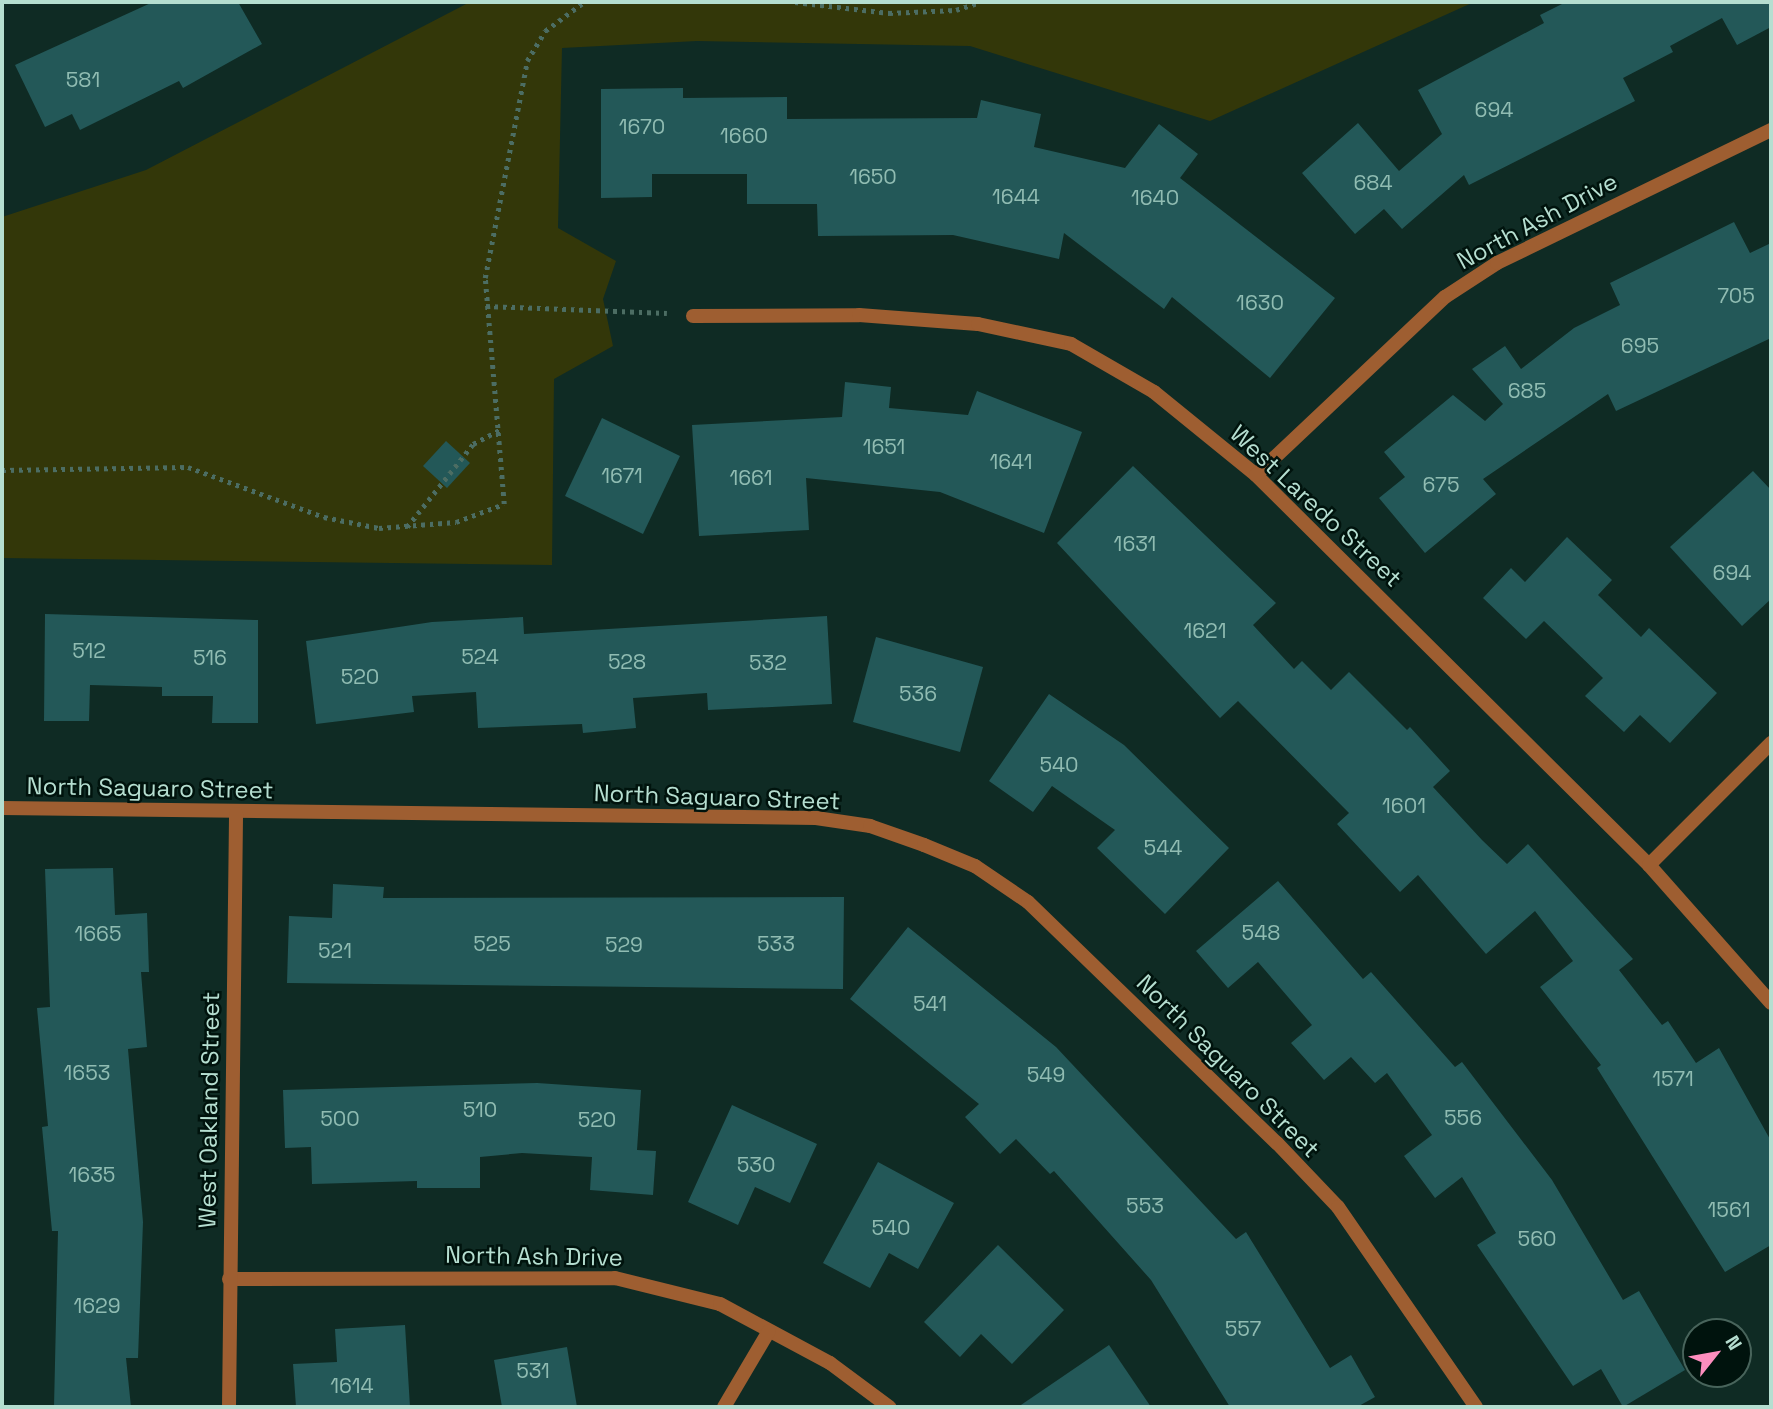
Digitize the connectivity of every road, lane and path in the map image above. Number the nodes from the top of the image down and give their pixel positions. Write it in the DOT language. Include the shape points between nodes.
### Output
graph roads {
  1 [pos="584,2"];
  2 [pos="795,2"];
  3 [pos="980,2"];
  4 [pos="1771,130"];
  5 [pos="486,306"];
  6 [pos="693,316"];
  7 [pos="499,430"];
  8 [pos="2,470"];
  9 [pos="1256,475"];
  10 [pos="406,527"];
  11 [pos="1771,743"];
  12 [pos="2,808"];
  13 [pos="236,814"];
  14 [pos="1649,865"];
  15 [pos="1771,1003"];
  16 [pos="229,1279"];
  17 [pos="769,1331"];
  18 [pos="229,1407"];
  19 [pos="724,1407"];
  20 [pos="888,1407"];
  21 [pos="1476,1407"];
  1 -- 5 [label="path" via="545,30 527,61 485,278"];
  2 -- 3 [label="path" via="889,13 956,10"];
  4 -- 9 [label="street, North Ash Drive" via="1497,263 1456,290"];
  5 -- 6 [label="path" via="605,306"];
  5 -- 7 [label="path"];
  6 -- 9 [label="street, West Laredo Street" via="859,314 978,324 1071,344 1154,392"];
  7 -- 10 [label="path" via="467,449"];
  7 -- 10 [label="path" via="504,504 456,522"];
  8 -- 10 [label="path" via="188,467 324,517"];
  9 -- 14 [label="street, West Laredo Street"];
  11 -- 14 [label="street"];
  12 -- 13 [label="street, North Saguaro Street"];
  13 -- 16 [label="street, West Oakland Street"];
  13 -- 21 [label="street, North Saguaro Street" via="816,818 870,826 975,866 1028,902 1338,1207"];
  14 -- 15 [label="street, West Laredo Street"];
  16 -- 17 [label="street, North Ash Drive" via="615,1278 720,1304"];
  16 -- 18 [label="street, West Oakland Street"];
  17 -- 19 [label="street"];
  17 -- 20 [label="street, North Ash Drive" via="830,1363"];
}
